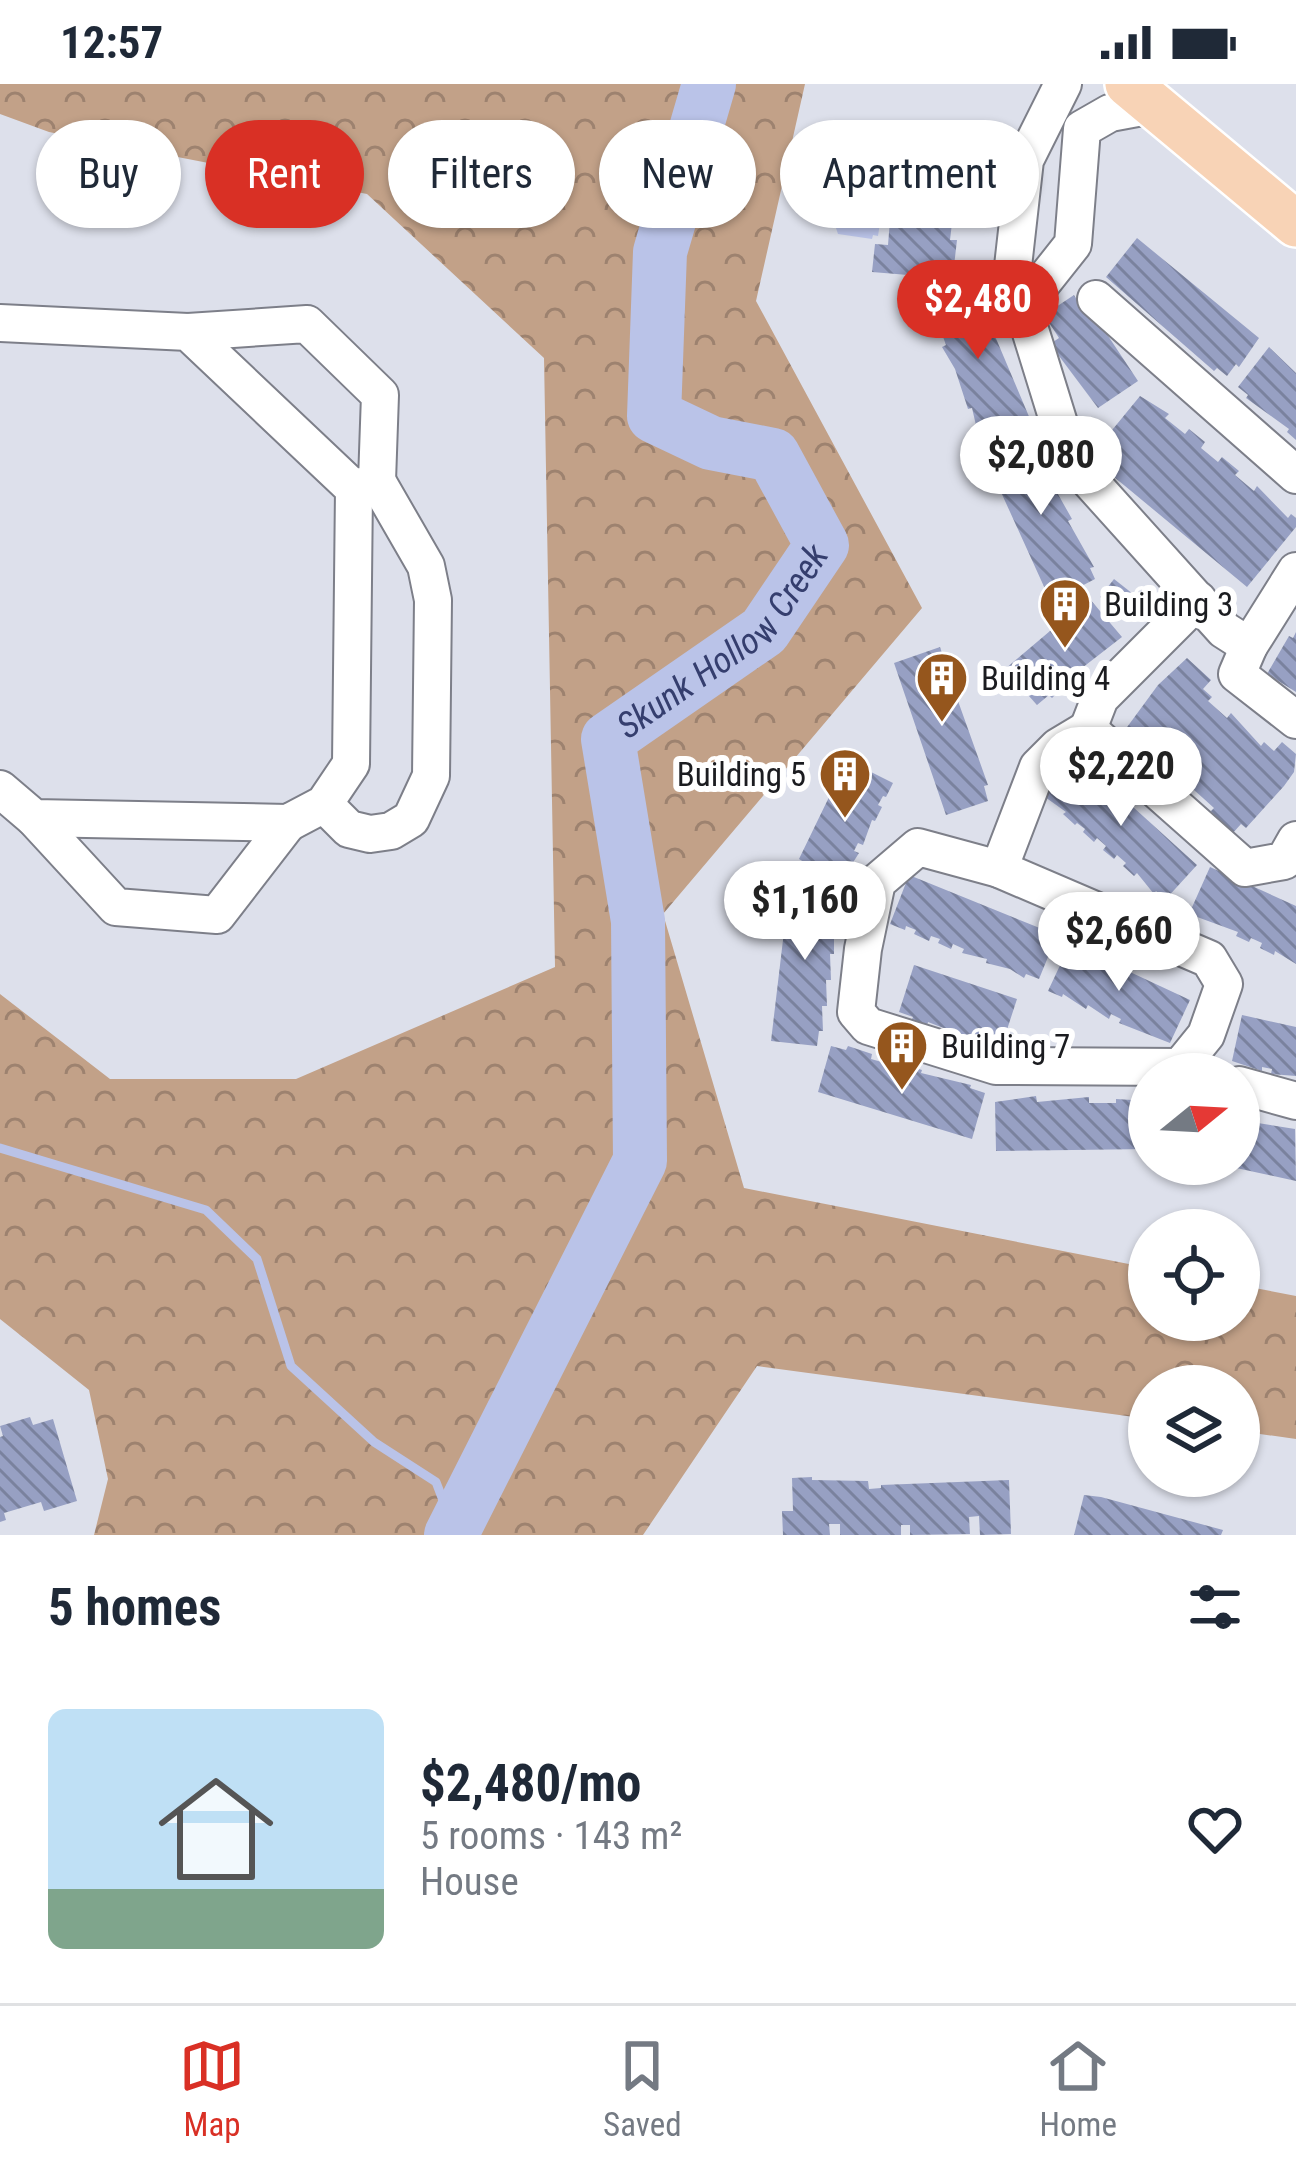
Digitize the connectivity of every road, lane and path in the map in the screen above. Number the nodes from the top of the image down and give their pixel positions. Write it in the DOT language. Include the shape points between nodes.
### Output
graph roads {
  1 [pos="1063,84"];
  2 [pos="1140,94"];
  3 [pos="1039,132"];
  4 [pos="1039,210"];
  5 [pos="1077,211"];
  6 [pos="1296,224"];
  7 [pos="1016,228"];
  8 [pos="1096,299"];
  9 [pos="1023,308"];
  10 [pos="0,323"];
  11 [pos="188,332"];
  12 [pos="1296,475"];
  13 [pos="365,485"];
  14 [pos="1296,571"];
  15 [pos="1198,601"];
  16 [pos="1249,646"];
  17 [pos="1296,720"];
  18 [pos="1088,729"];
  19 [pos="0,789"];
  20 [pos="325,804"];
  21 [pos="34,818"];
  22 [pos="288,823"];
  23 [pos="1296,840"];
  24 [pos="999,869"];
  25 [pos="1198,1053"];
  26 [pos="1128,1069"];
  27 [pos="1260,1090"];
  28 [pos="1296,1101"];
  1 -- 3 [label="street"];
  2 -- 5 [label="street" via="1082,129"];
  2 -- 6 [label="main road"];
  4 -- 5 [label="street"];
  5 -- 9 [label="street" via="1073,244"];
  7 -- 9 [label="street" via="1011,284"];
  8 -- 12 [label="street"];
  9 -- 15 [label="street" via="1070,459"];
  10 -- 11 [label="street"];
  11 -- 13 [label="street"];
  11 -- 13 [label="street" via="307,324 380,395"];
  13 -- 20 [label="street" via="351,764"];
  13 -- 20 [label="street" via="425,566 433,600 430,776 411,820 391,831 349,829"];
  14 -- 16 [label="street"];
  15 -- 16 [label="street"];
  15 -- 18 [label="street" via="1100,698"];
  16 -- 17 [label="street" via="1238,674"];
  18 -- 23 [label="street" via="1245,868 1284,861"];
  18 -- 24 [label="street" via="1038,767"];
  19 -- 21 [label="street"];
  20 -- 22 [label="street"];
  21 -- 22 [label="street"];
  21 -- 22 [label="street" via="116,907 218,915"];
  24 -- 25 [label="street" via="1209,959 1224,984"];
  24 -- 26 [label="street" via="918,847 877,882 856,1012 868,1026 996,1066"];
  27 -- 28 [label="street"];
}
